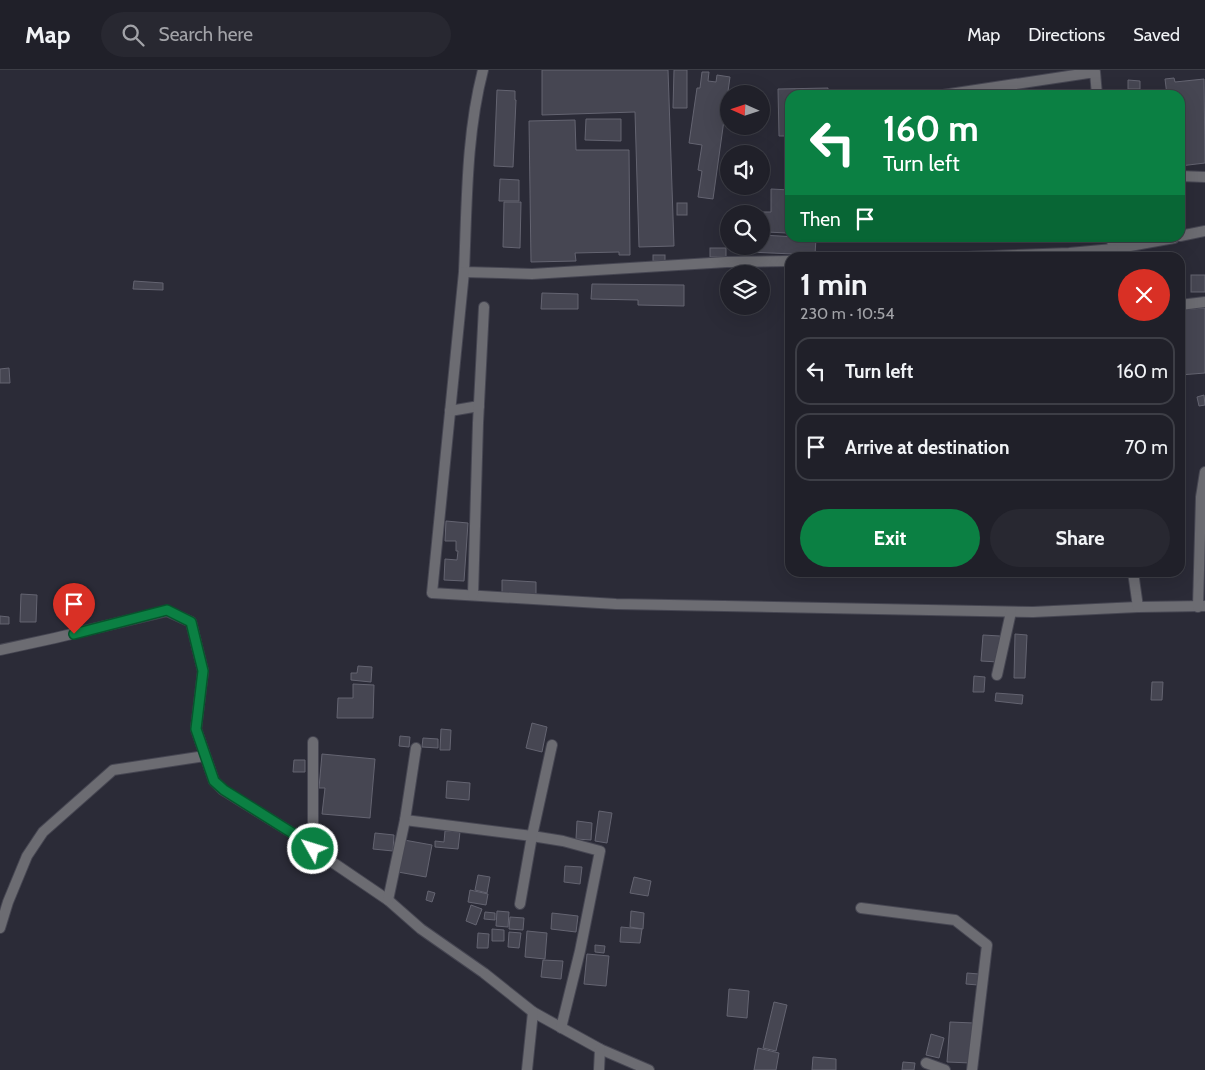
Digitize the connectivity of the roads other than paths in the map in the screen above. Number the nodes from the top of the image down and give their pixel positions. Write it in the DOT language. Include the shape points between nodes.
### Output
graph roads {
  1 [pos="483,70"];
  2 [pos="976,90"];
  3 [pos="1096,90"];
  4 [pos="1185,176"];
  5 [pos="1205,177"];
  6 [pos="1205,231"];
  7 [pos="1185,235"];
  8 [pos="1112,242"];
  9 [pos="1152,242"];
  10 [pos="1113,249"];
  11 [pos="1102,252"];
  12 [pos="785,261"];
  13 [pos="464,272"];
  14 [pos="1205,302"];
  15 [pos="1185,304"];
  16 [pos="484,307"];
  17 [pos="480,406"];
  18 [pos="450,411"];
  19 [pos="1205,472"];
  20 [pos="1202,543"];
  21 [pos="1134,577"];
  22 [pos="473,595"];
  23 [pos="1138,607"];
  24 [pos="1201,607"];
  25 [pos="1011,612"];
  26 [pos="0,650"];
  27 [pos="997,675"];
  28 [pos="313,742"];
  29 [pos="552,745"];
  30 [pos="416,748"];
  31 [pos="205,756"];
  32 [pos="405,820"];
  33 [pos="532,836"];
  34 [pos="313,849"];
  35 [pos="388,900"];
  36 [pos="520,904"];
  37 [pos="861,908"];
  38 [pos="0,928"];
  39 [pos="533,1012"];
  40 [pos="561,1028"];
  41 [pos="600,1049"];
  42 [pos="926,1063"];
  43 [pos="527,1070"];
  44 [pos="599,1070"];
  45 [pos="648,1070"];
  46 [pos="945,1070"];
  47 [pos="972,1070"];
  1 -- 13 [label="street" via="477,92 469,161"];
  2 -- 3 [label="street" via="1094,72"];
  4 -- 5 [label="street"];
  6 -- 7 [label="street"];
  8 -- 10 [label="street"];
  9 -- 10 [label="street"];
  10 -- 11 [label="street"];
  12 -- 13 [label="street" via="532,274"];
  13 -- 18 [label="street"];
  14 -- 15 [label="street"];
  16 -- 17 [label="street"];
  17 -- 18 [label="street"];
  17 -- 22 [label="street"];
  18 -- 22 [label="street" via="432,593"];
  19 -- 20 [label="street" via="1201,497"];
  20 -- 24 [label="street"];
  21 -- 23 [label="street"];
  22 -- 25 [label="street" via="616,604"];
  23 -- 24 [label="street"];
  23 -- 25 [label="street"];
  25 -- 27 [label="street"];
  26 -- 31 [label="street" via="167,610 191,622 203,671 196,729"];
  28 -- 34 [label="street"];
  29 -- 33 [label="street"];
  30 -- 32 [label="street"];
  31 -- 34 [label="street" via="214,781 224,790"];
  31 -- 38 [label="street" via="113,770 43,832 27,856"];
  32 -- 33 [label="street"];
  32 -- 35 [label="street"];
  33 -- 36 [label="street"];
  33 -- 40 [label="street" via="600,852"];
  34 -- 35 [label="street"];
  35 -- 39 [label="street" via="421,929"];
  37 -- 47 [label="street" via="955,920 987,945"];
  39 -- 40 [label="street"];
  39 -- 43 [label="street"];
  40 -- 41 [label="street"];
  41 -- 44 [label="street"];
  41 -- 45 [label="street"];
  42 -- 46 [label="street"];
}
